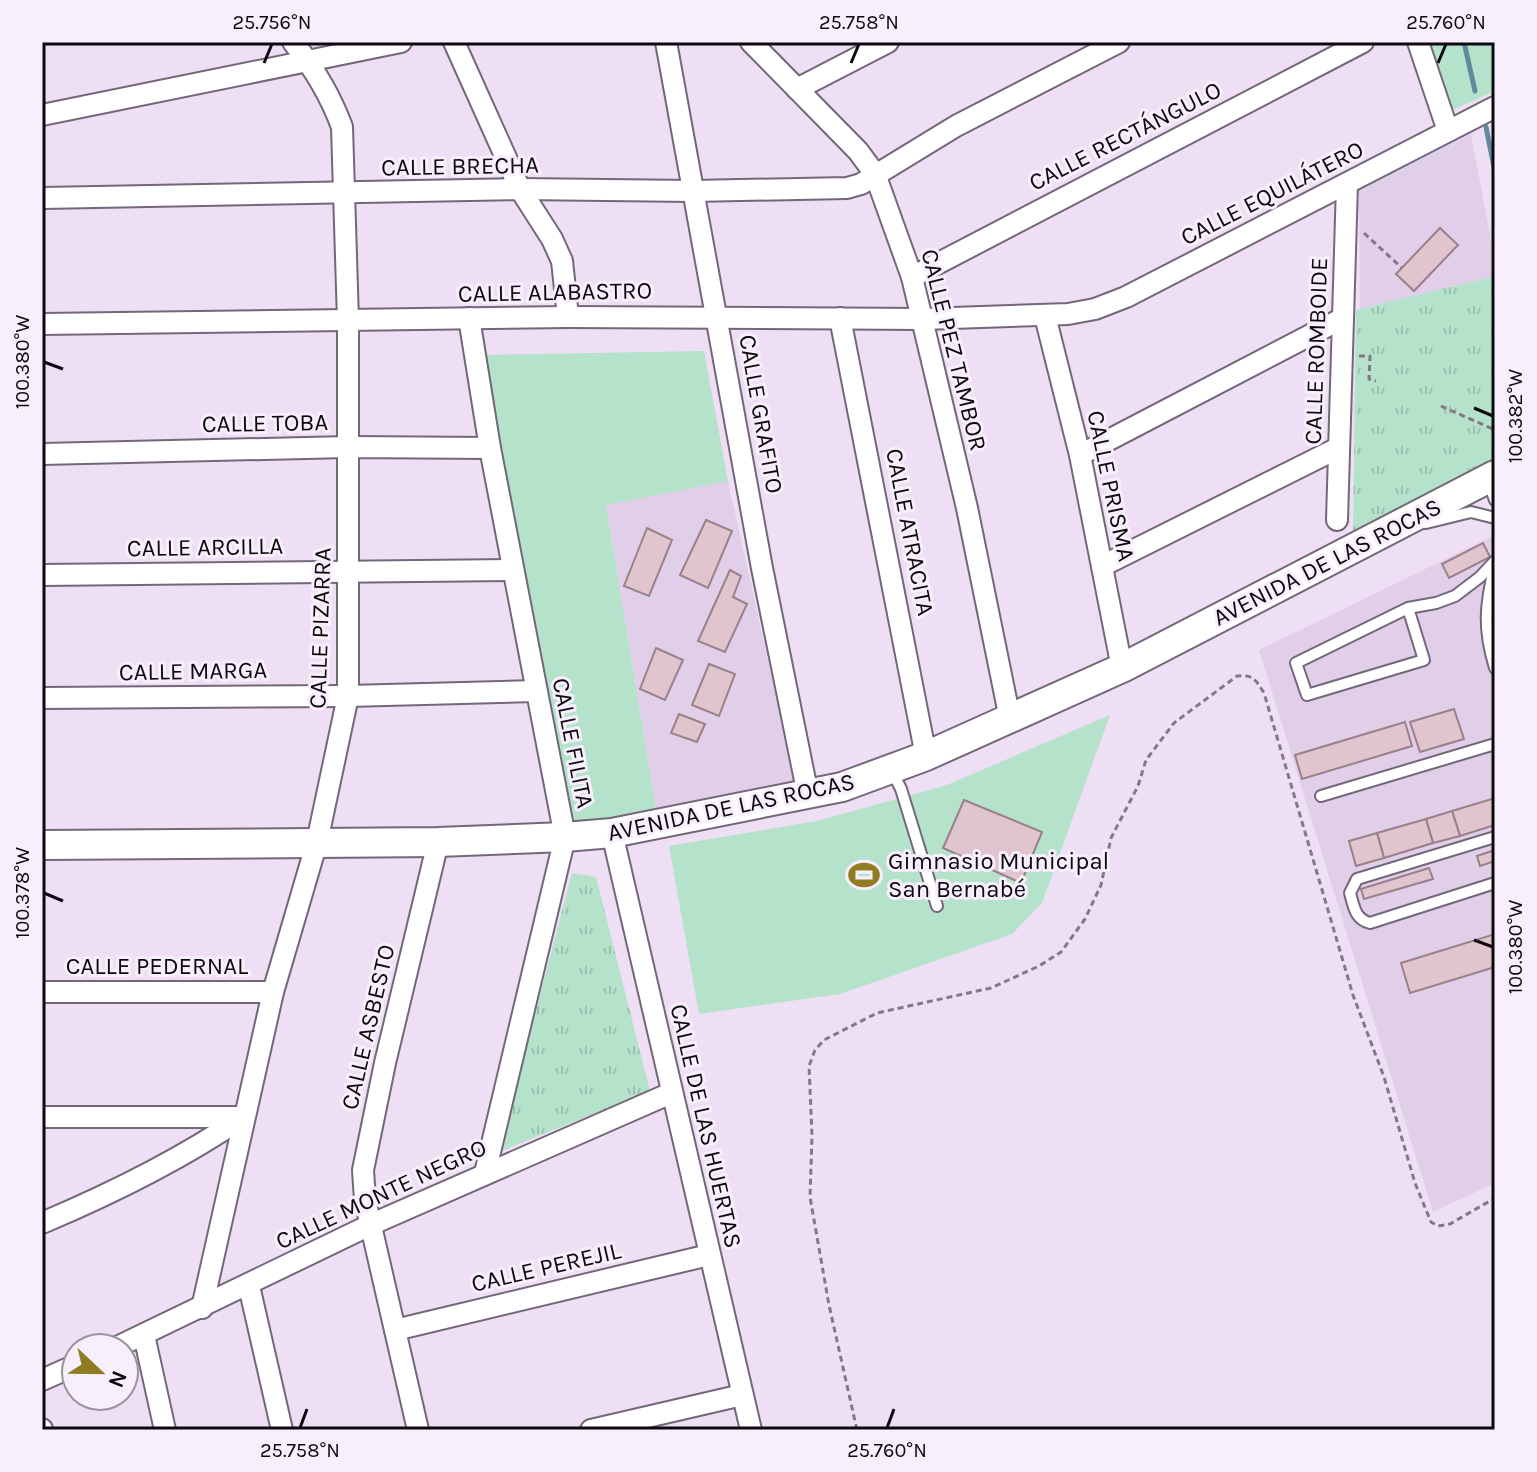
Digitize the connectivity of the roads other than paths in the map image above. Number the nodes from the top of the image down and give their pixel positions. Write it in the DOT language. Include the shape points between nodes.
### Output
graph roads {
  1 [pos="293,42"];
  2 [pos="401,42"];
  3 [pos="454,42"];
  4 [pos="666,42"];
  5 [pos="751,42"];
  6 [pos="888,42"];
  7 [pos="1119,42"];
  8 [pos="1363,42"];
  9 [pos="1418,42"];
  10 [pos="307,61"];
  11 [pos="797,89"];
  12 [pos="1495,107"];
  13 [pos="42,115"];
  14 [pos="1448,131"];
  15 [pos="875,174"];
  16 [pos="1347,184"];
  17 [pos="520,189"];
  18 [pos="693,191"];
  19 [pos="345,195"];
  20 [pos="42,198"];
  21 [pos="912,277"];
  22 [pos="1068,314"];
  23 [pos="717,316"];
  24 [pos="1045,316"];
  25 [pos="568,317"];
  26 [pos="469,318"];
  27 [pos="840,318"];
  28 [pos="1343,318"];
  29 [pos="923,319"];
  30 [pos="348,321"];
  31 [pos="42,324"];
  32 [pos="348,447"];
  33 [pos="490,448"];
  34 [pos="1338,448"];
  35 [pos="42,454"];
  36 [pos="1080,455"];
  37 [pos="1493,491"];
  38 [pos="1495,518"];
  39 [pos="1337,520"];
  40 [pos="1404,522"];
  41 [pos="1495,563"];
  42 [pos="1102,566"];
  43 [pos="513,570"];
  44 [pos="349,571"];
  45 [pos="42,575"];
  46 [pos="1408,608"];
  47 [pos="1122,668"];
  48 [pos="1495,668"];
  49 [pos="536,691"];
  50 [pos="348,696"];
  51 [pos="42,698"];
  52 [pos="1010,719"];
  53 [pos="1495,744"];
  54 [pos="926,756"];
  55 [pos="891,769"];
  56 [pos="808,795"];
  57 [pos="1321,796"];
  58 [pos="612,833"];
  59 [pos="565,837"];
  60 [pos="1495,837"];
  61 [pos="317,842"];
  62 [pos="438,842"];
  63 [pos="42,845"];
  64 [pos="1495,883"];
  65 [pos="937,906"];
  66 [pos="42,992"];
  67 [pos="273,992"];
  68 [pos="671,1093"];
  69 [pos="42,1117"];
  70 [pos="243,1117"];
  71 [pos="485,1173"];
  72 [pos="42,1223"];
  73 [pos="370,1225"];
  74 [pos="709,1255"];
  75 [pos="249,1286"];
  76 [pos="202,1308"];
  77 [pos="395,1330"];
  78 [pos="144,1335"];
  79 [pos="140,1337"];
  80 [pos="742,1395"];
  81 [pos="165,1430"];
  82 [pos="282,1430"];
  83 [pos="418,1430"];
  84 [pos="591,1430"];
  85 [pos="751,1430"];
  1 -- 10 [label="street, CALLE PIZARRA"];
  2 -- 10 [label="street"];
  3 -- 17 [label="street"];
  4 -- 18 [label="street, CALLE GRAFITO"];
  5 -- 11 [label="street, CALLE PEZ TAMBOR"];
  6 -- 11 [label="street"];
  7 -- 15 [label="street, CALLE BRECHA"];
  8 -- 21 [label="street, CALLE RECTÁNGULO"];
  9 -- 14 [label="street"];
  10 -- 13 [label="street"];
  10 -- 19 [label="street, CALLE PIZARRA" via="342,127"];
  11 -- 15 [label="street, CALLE PEZ TAMBOR"];
  12 -- 14 [label="street, CALLE EQUILÁTERO"];
  14 -- 16 [label="street, CALLE EQUILÁTERO"];
  15 -- 18 [label="street, CALLE BRECHA" via="847,188"];
  15 -- 21 [label="street, CALLE PEZ TAMBOR"];
  16 -- 22 [label="street, CALLE EQUILÁTERO" via="1126,297"];
  16 -- 28 [label="street, CALLE ROMBOIDE"];
  17 -- 18 [label="street, CALLE BRECHA"];
  17 -- 19 [label="street, CALLE BRECHA"];
  17 -- 25 [label="street" via="562,261"];
  18 -- 23 [label="street, CALLE GRAFITO"];
  19 -- 20 [label="street, CALLE BRECHA"];
  19 -- 30 [label="street, CALLE PIZARRA"];
  21 -- 29 [label="street, CALLE PEZ TAMBOR"];
  22 -- 24 [label="street, CALLE ALABASTRO"];
  23 -- 25 [label="street, CALLE ALABASTRO"];
  23 -- 27 [label="street, CALLE ALABASTRO"];
  23 -- 56 [label="street, CALLE GRAFITO"];
  24 -- 29 [label="street, CALLE ALABASTRO"];
  24 -- 36 [label="street, CALLE PRISMA"];
  25 -- 26 [label="street, CALLE ALABASTRO"];
  26 -- 30 [label="street, CALLE ALABASTRO"];
  26 -- 33 [label="street, CALLE FILITA"];
  27 -- 29 [label="street, CALLE ALABASTRO"];
  27 -- 54 [label="street, CALLE ATRACITA"];
  28 -- 34 [label="street, CALLE ROMBOIDE"];
  28 -- 36 [label="street"];
  29 -- 52 [label="street, CALLE PEZ TAMBOR"];
  30 -- 31 [label="street, CALLE ALABASTRO"];
  30 -- 32 [label="street, CALLE PIZARRA"];
  32 -- 33 [label="street, CALLE TOBA"];
  32 -- 35 [label="street, CALLE TOBA"];
  32 -- 44 [label="street, CALLE PIZARRA"];
  33 -- 43 [label="street, CALLE FILITA"];
  34 -- 39 [label="street, CALLE ROMBOIDE"];
  34 -- 42 [label="street"];
  36 -- 42 [label="street, CALLE PRISMA"];
  37 -- 40 [label="street, AVENIDA DE LAS ROCAS"];
  38 -- 40 [label="lane" via="1471,512 1429,523"];
  40 -- 47 [label="street, AVENIDA DE LAS ROCAS"];
  41 -- 46 [label="lane" via="1455,596"];
  41 -- 48 [label="lane" via="1485,621"];
  42 -- 47 [label="street, CALLE PRISMA"];
  43 -- 44 [label="street, CALLE ARCILLA"];
  43 -- 49 [label="street, CALLE FILITA"];
  44 -- 45 [label="street, CALLE ARCILLA"];
  44 -- 50 [label="street, CALLE PIZARRA"];
  46 -- 46 [label="lane" via="1296,663 1307,695 1424,660"];
  47 -- 52 [label="street, AVENIDA DE LAS ROCAS"];
  49 -- 50 [label="street, CALLE MARGA"];
  49 -- 59 [label="street, CALLE FILITA"];
  50 -- 51 [label="street, CALLE MARGA"];
  50 -- 61 [label="street, CALLE PIZARRA"];
  52 -- 54 [label="street, AVENIDA DE LAS ROCAS"];
  53 -- 57 [label="lane"];
  54 -- 55 [label="street, AVENIDA DE LAS ROCAS"];
  55 -- 56 [label="street, AVENIDA DE LAS ROCAS"];
  55 -- 65 [label="lane"];
  56 -- 58 [label="street, AVENIDA DE LAS ROCAS"];
  58 -- 59 [label="street, AVENIDA DE LAS ROCAS"];
  58 -- 68 [label="street, CALLE DE LAS HUERTAS"];
  59 -- 62 [label="street, AVENIDA DE LAS ROCAS"];
  59 -- 71 [label="street, CALLE FILITA"];
  60 -- 64 [label="lane" via="1357,879 1350,893 1356,915 1370,923"];
  61 -- 62 [label="street, AVENIDA DE LAS ROCAS"];
  61 -- 63 [label="street, AVENIDA DE LAS ROCAS"];
  61 -- 67 [label="street, CALLE PIZARRA"];
  62 -- 73 [label="street, CALLE ASBESTO" via="363,1170"];
  66 -- 67 [label="street, CALLE PEDERNAL"];
  67 -- 70 [label="street, CALLE PIZARRA"];
  68 -- 71 [label="street, CALLE MONTE NEGRO"];
  68 -- 74 [label="street, CALLE DE LAS HUERTAS"];
  69 -- 70 [label="street"];
  70 -- 72 [label="street" via="193,1150"];
  70 -- 76 [label="street, CALLE PIZARRA"];
  71 -- 73 [label="street, CALLE MONTE NEGRO"];
  73 -- 75 [label="street, CALLE MONTE NEGRO"];
  73 -- 77 [label="street, CALLE ASBESTO"];
  74 -- 77 [label="street, CALLE PEREJIL"];
  74 -- 80 [label="street, CALLE DE LAS HUERTAS"];
  75 -- 76 [label="street, CALLE MONTE NEGRO"];
  75 -- 82 [label="street"];
  76 -- 78 [label="street, CALLE MONTE NEGRO"];
  77 -- 83 [label="street, CALLE ASBESTO"];
  78 -- 79 [label="street, CALLE MONTE NEGRO"];
  78 -- 81 [label="street"];
  80 -- 84 [label="street"];
  80 -- 85 [label="street, CALLE DE LAS HUERTAS"];
}
